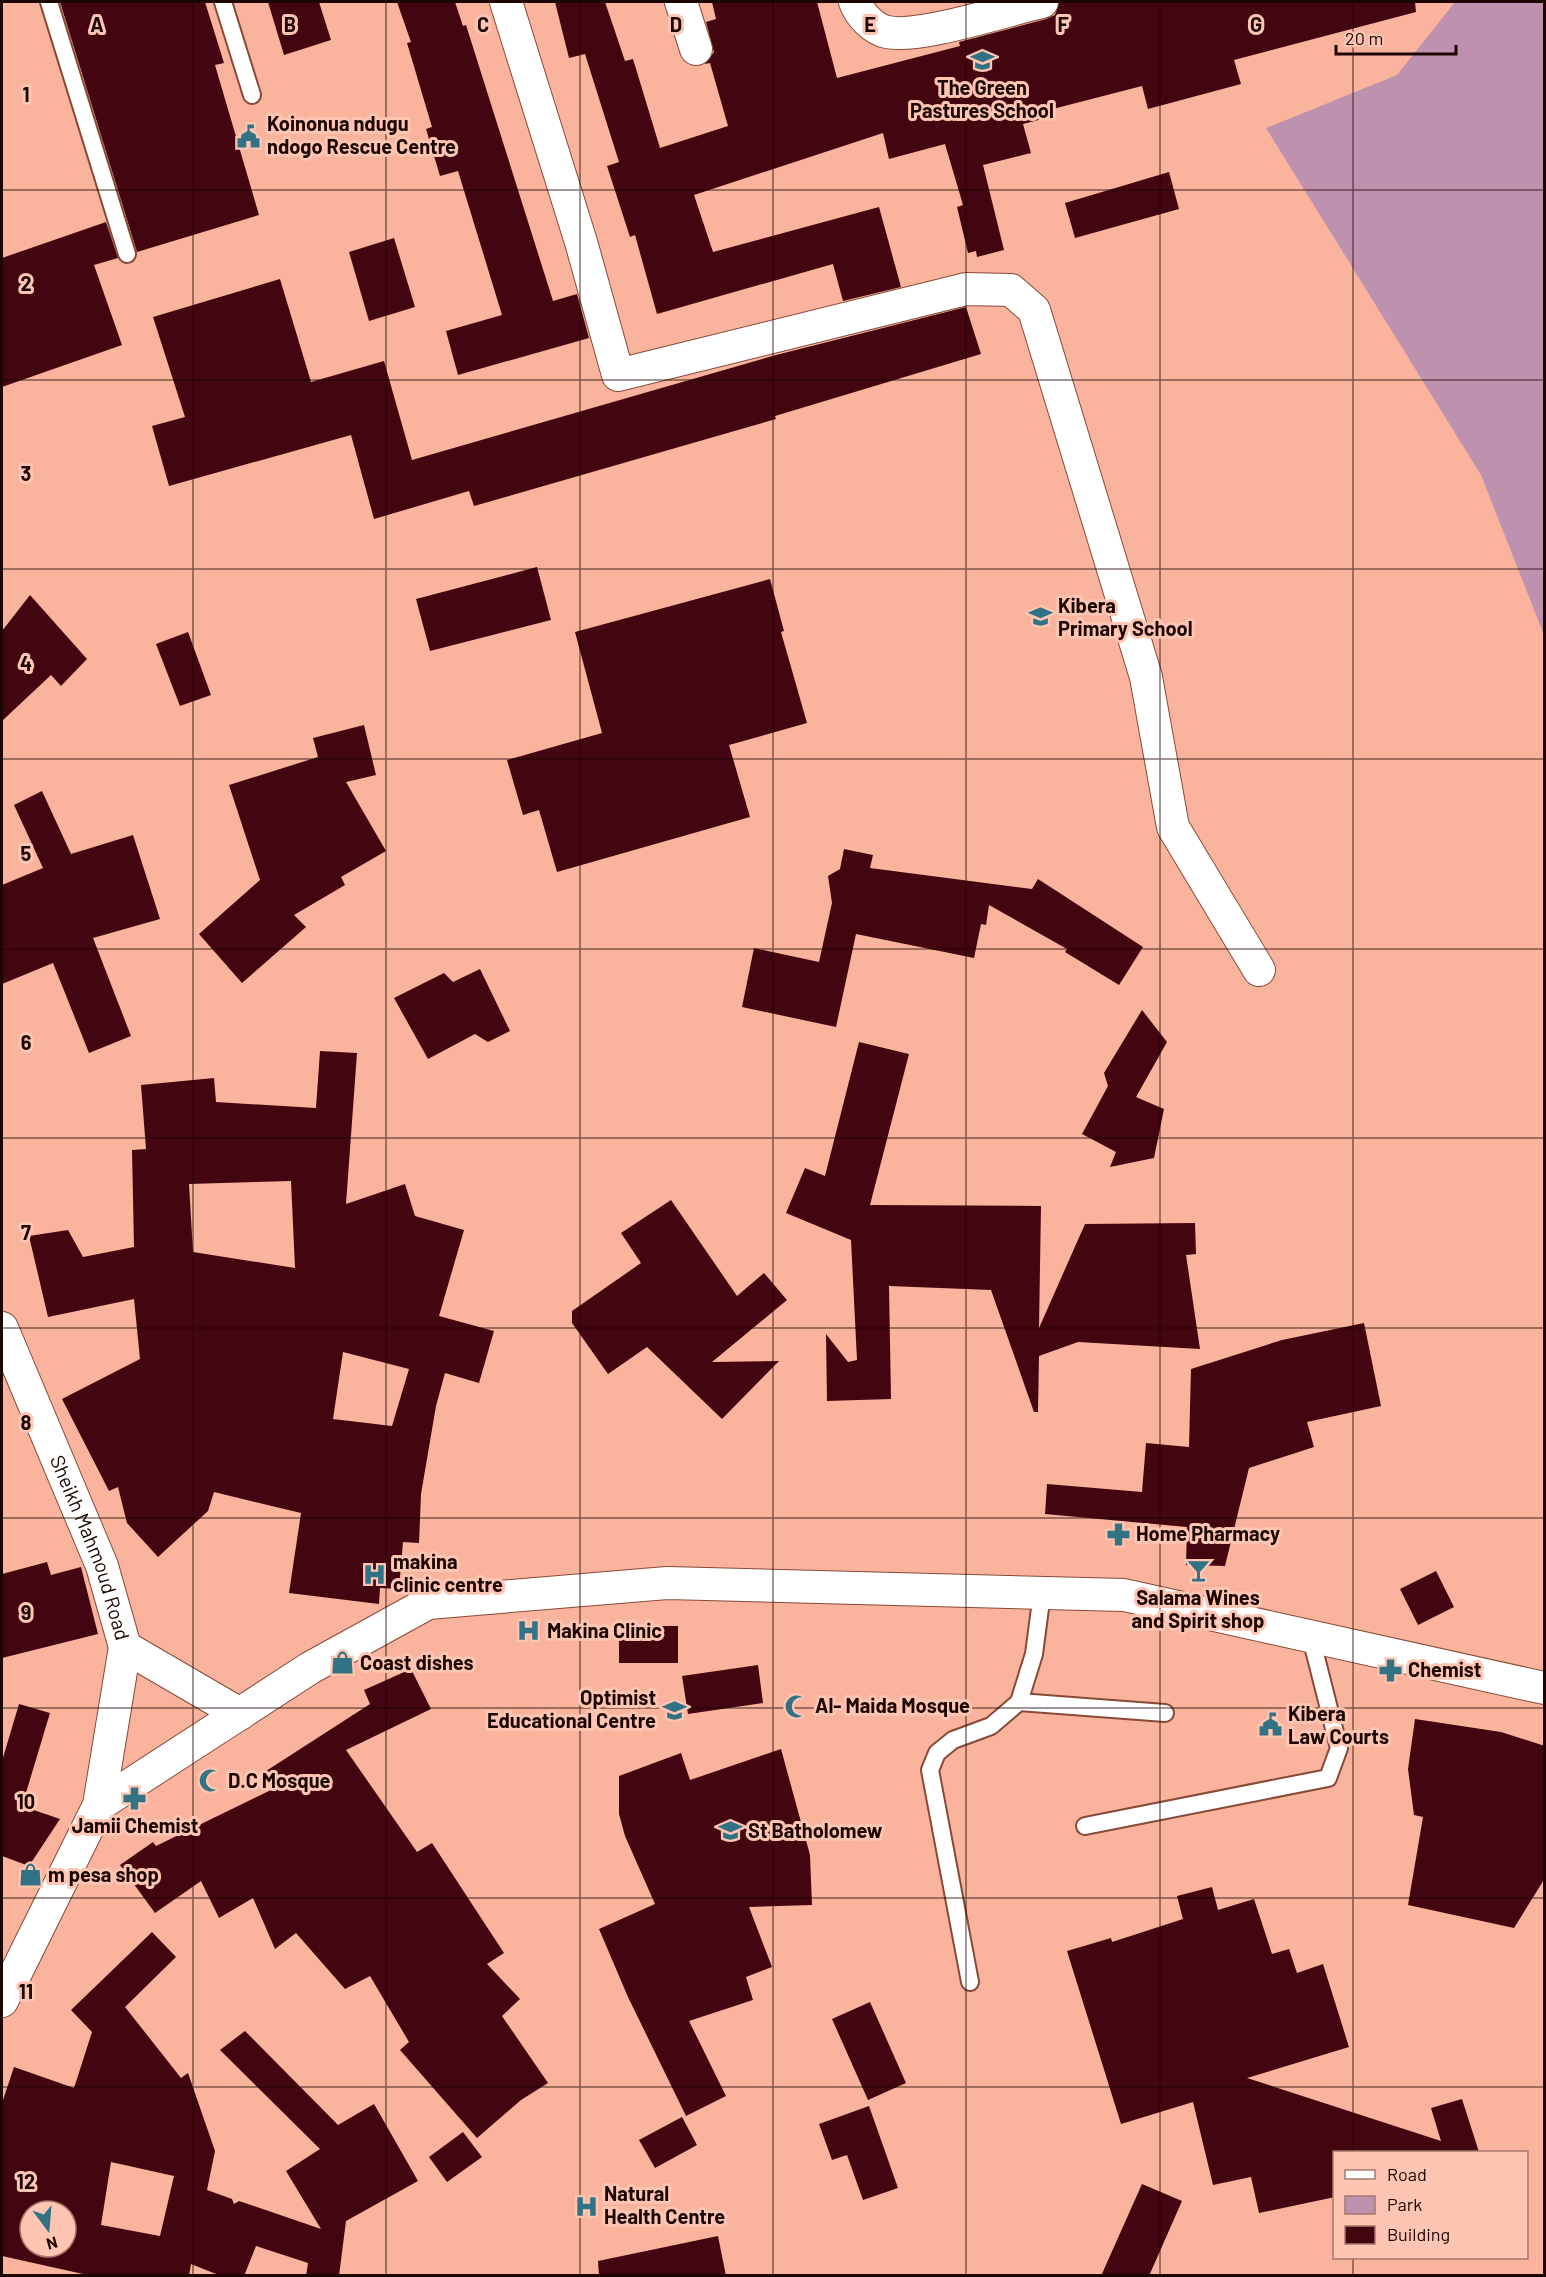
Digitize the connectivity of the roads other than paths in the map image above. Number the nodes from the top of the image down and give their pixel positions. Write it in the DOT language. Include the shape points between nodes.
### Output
graph roads {
  1 [pos="49,2"];
  2 [pos="223,2"];
  3 [pos="506,2"];
  4 [pos="681,2"];
  5 [pos="855,2"];
  6 [pos="1042,2"];
  7 [pos="696,49"];
  8 [pos="252,95"];
  9 [pos="127,254"];
  10 [pos="1259,970"];
  11 [pos="2,1328"];
  12 [pos="8,1364"];
  13 [pos="1042,1593"];
  14 [pos="1310,1634"];
  15 [pos="125,1647"];
  16 [pos="1545,1688"];
  17 [pos="1019,1702"];
  18 [pos="1165,1713"];
  19 [pos="240,1714"];
  20 [pos="99,1805"];
  21 [pos="1085,1826"];
  22 [pos="970,1982"];
  23 [pos="2,2001"];
  1 -- 9 [label="lane"];
  2 -- 8 [label="lane"];
  3 -- 10 [label="street" via="618,375 966,289 1011,290 1034,310 1146,677 1173,827"];
  4 -- 7 [label="street"];
  5 -- 6 [label="street" via="871,25 886,32 909,34"];
  11 -- 12 [label="street, Sheikh Mahmoud Road"];
  12 -- 15 [label="street, Sheikh Mahmoud Road" via="102,1566"];
  13 -- 14 [label="street" via="1124,1595"];
  13 -- 17 [label="lane" via="1034,1654"];
  13 -- 19 [label="street" via="667,1583 428,1603 310,1668"];
  14 -- 16 [label="street"];
  14 -- 21 [label="lane" via="1340,1748 1328,1778"];
  15 -- 19 [label="street, Sheikh Mahmoud Road"];
  15 -- 20 [label="street"];
  17 -- 18 [label="lane"];
  17 -- 22 [label="lane" via="991,1726 953,1740 937,1753 930,1770"];
  19 -- 20 [label="street"];
  20 -- 23 [label="street"];
}
